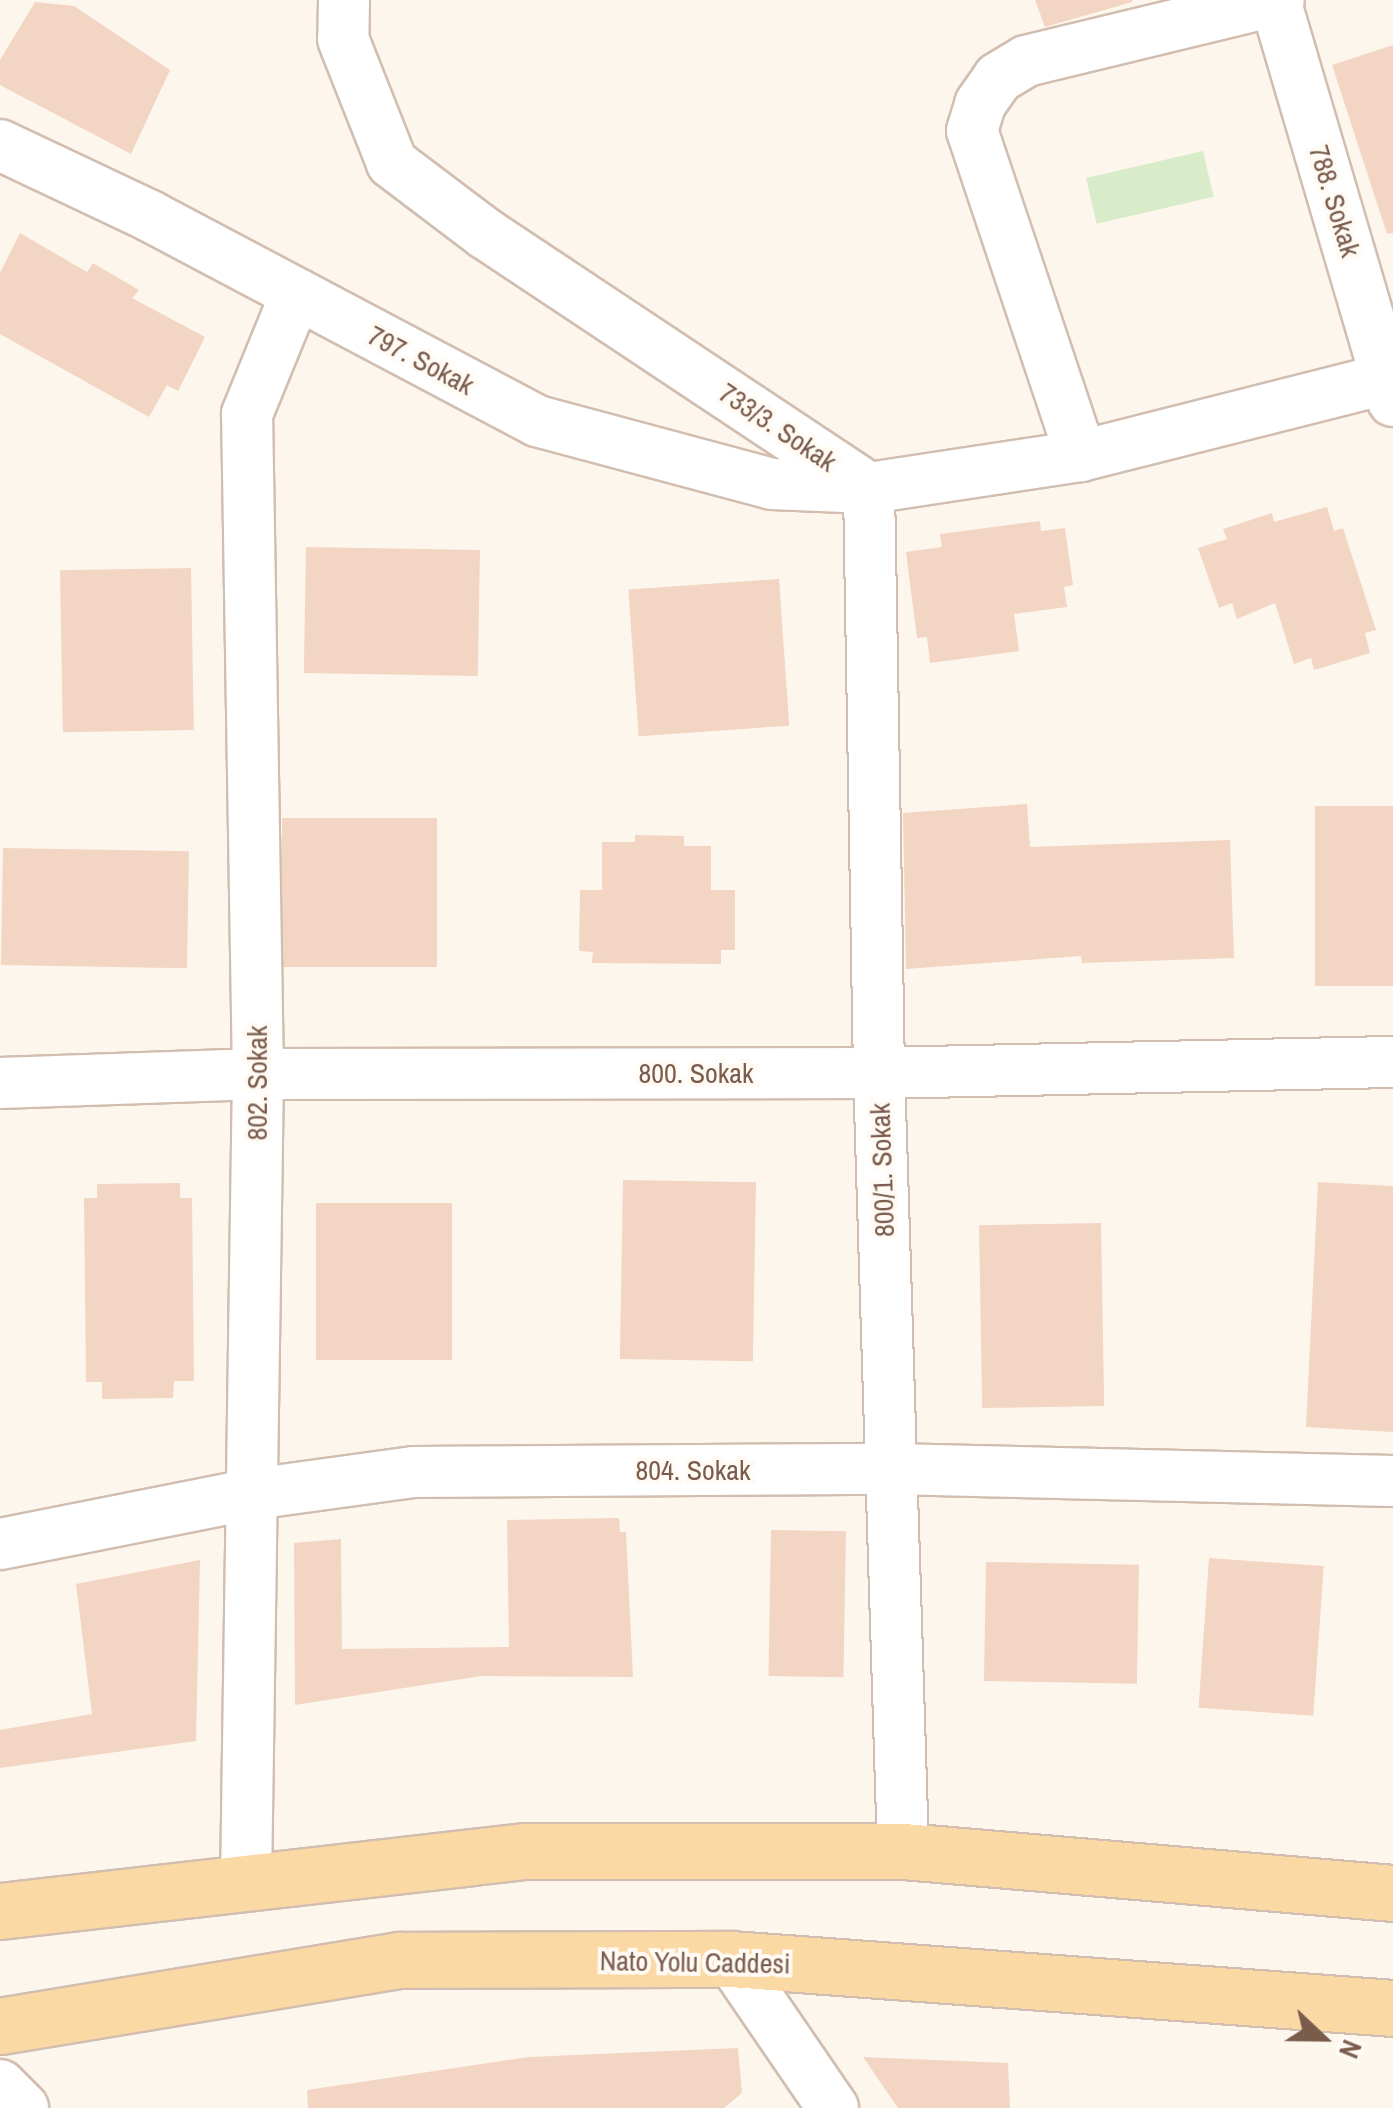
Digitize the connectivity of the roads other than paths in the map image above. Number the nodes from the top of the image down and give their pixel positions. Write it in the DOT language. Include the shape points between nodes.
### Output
graph roads {
  1 [pos="344,0"];
  2 [pos="1276,0"];
  3 [pos="0,145"];
  4 [pos="296,294"];
  5 [pos="1391,386"];
  6 [pos="1081,456"];
  7 [pos="869,488"];
  8 [pos="1393,1062"];
  9 [pos="878,1073"];
  10 [pos="258,1074"];
  11 [pos="0,1084"];
  12 [pos="892,1470"];
  13 [pos="1393,1481"];
  14 [pos="254,1494"];
  15 [pos="0,1544"];
  16 [pos="903,1851"];
  17 [pos="246,1883"];
  18 [pos="1393,1893"];
  19 [pos="0,1911"];
  20 [pos="731,1960"];
  21 [pos="1393,2008"];
  22 [pos="0,2026"];
  23 [pos="0,2086"];
  24 [pos="23,2108"];
  25 [pos="834,2108"];
  1 -- 7 [label="street, 733/3. Sokak" via="342,39 392,163 486,234"];
  2 -- 5 [label="street, 788. Sokak"];
  2 -- 6 [label="street" via="1026,61 998,78 980,104 972,131"];
  3 -- 4 [label="street, 797. Sokak"];
  4 -- 7 [label="street, 797. Sokak" via="536,421 772,484"];
  4 -- 10 [label="street, 802. Sokak" via="246,414"];
  5 -- 6 [label="street"];
  6 -- 7 [label="street"];
  7 -- 9 [label="street, 800/1. Sokak"];
  8 -- 9 [label="street, 800. Sokak"];
  9 -- 10 [label="street, 800. Sokak"];
  9 -- 12 [label="street, 800/1. Sokak"];
  10 -- 11 [label="street, 800. Sokak"];
  10 -- 14 [label="street, 802. Sokak"];
  12 -- 13 [label="street, 804. Sokak"];
  12 -- 14 [label="street, 804. Sokak" via="414,1472"];
  12 -- 16 [label="street, 800/1. Sokak"];
  14 -- 15 [label="street, 804. Sokak"];
  14 -- 17 [label="street, 802. Sokak"];
  16 -- 17 [label="main road" via="524,1851"];
  16 -- 18 [label="main road"];
  17 -- 19 [label="main road"];
  20 -- 21 [label="main road, Nato Yolu Caddesi"];
  20 -- 22 [label="main road, Nato Yolu Caddesi" via="400,1960"];
  20 -- 25 [label="street"];
  23 -- 24 [label="street"];
}
